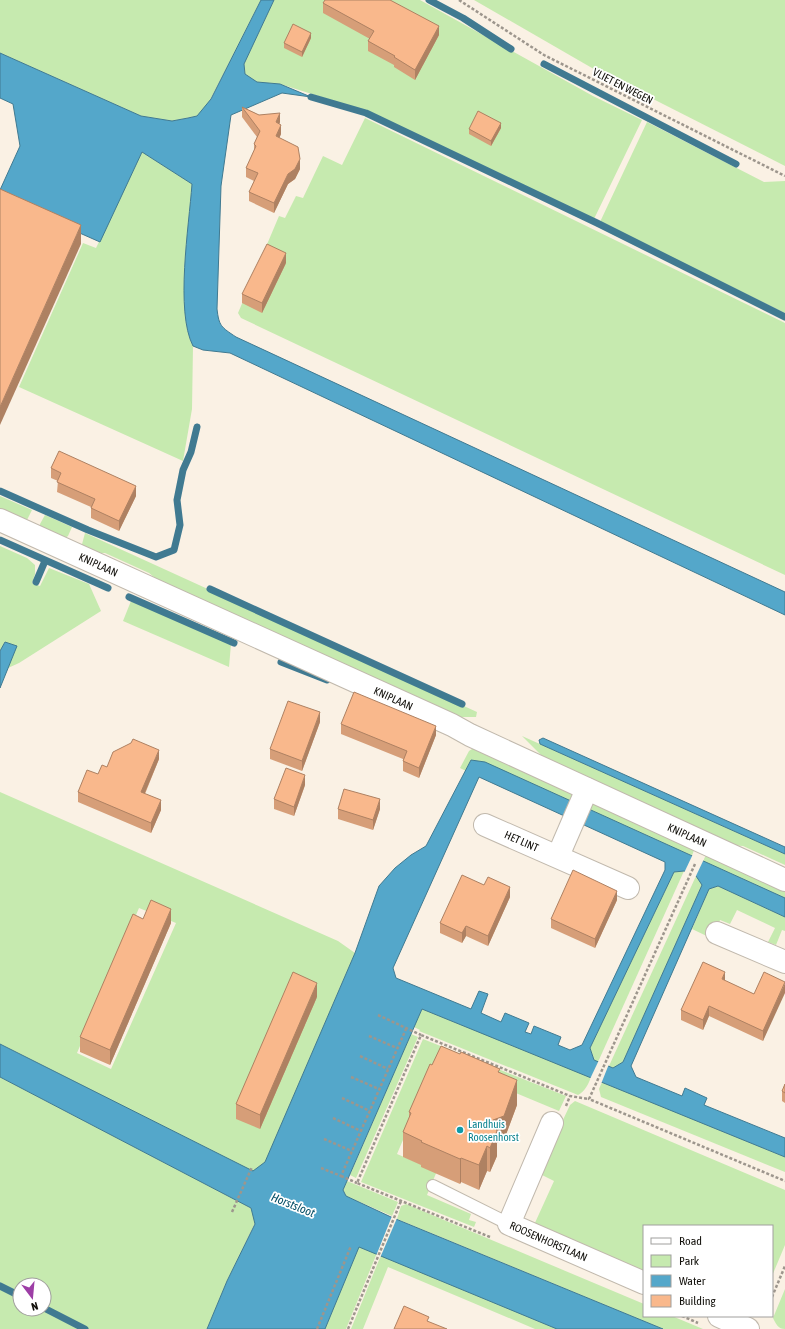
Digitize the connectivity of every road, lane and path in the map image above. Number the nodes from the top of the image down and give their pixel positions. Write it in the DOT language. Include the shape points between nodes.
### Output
graph roads {
  1 [pos="459,0"];
  2 [pos="785,176"];
  3 [pos="0,520"];
  4 [pos="585,794"];
  5 [pos="485,825"];
  6 [pos="558,856"];
  7 [pos="698,858"];
  8 [pos="785,880"];
  9 [pos="628,888"];
  10 [pos="717,933"];
  11 [pos="785,962"];
  12 [pos="378,1015"];
  13 [pos="406,1029"];
  14 [pos="421,1035"];
  15 [pos="369,1036"];
  16 [pos="397,1048"];
  17 [pos="360,1056"];
  18 [pos="388,1069"];
  19 [pos="351,1077"];
  20 [pos="379,1089"];
  21 [pos="342,1098"];
  22 [pos="589,1099"];
  23 [pos="370,1111"];
  24 [pos="333,1118"];
  25 [pos="552,1123"];
  26 [pos="361,1131"];
  27 [pos="324,1139"];
  28 [pos="352,1151"];
  29 [pos="252,1167"];
  30 [pos="321,1168"];
  31 [pos="341,1176"];
  32 [pos="785,1181"];
  33 [pos="357,1183"];
  34 [pos="433,1186"];
  35 [pos="401,1201"];
  36 [pos="232,1212"];
  37 [pos="503,1232"];
  38 [pos="351,1246"];
  39 [pos="785,1266"];
  40 [pos="643,1283"];
  41 [pos="773,1295"];
  42 [pos="721,1317"];
  43 [pos="317,1329"];
  44 [pos="348,1329"];
  45 [pos="748,1329"];
  1 -- 2 [label="path, VLIET EN WEGEN" via="544,55"];
  3 -- 4 [label="street, KNIPLAAN" via="452,725"];
  4 -- 6 [label="street"];
  4 -- 8 [label="street, KNIPLAAN"];
  5 -- 6 [label="street, HET LINT"];
  6 -- 9 [label="street, HET LINT"];
  7 -- 22 [label="path"];
  10 -- 11 [label="street"];
  12 -- 13 [label="path"];
  13 -- 14 [label="path"];
  13 -- 16 [label="path"];
  14 -- 22 [label="path" via="570,1096"];
  14 -- 33 [label="path"];
  15 -- 16 [label="path"];
  16 -- 18 [label="path"];
  17 -- 18 [label="path"];
  18 -- 20 [label="path"];
  19 -- 20 [label="path"];
  20 -- 23 [label="path"];
  21 -- 23 [label="path"];
  22 -- 32 [label="path"];
  23 -- 26 [label="path"];
  24 -- 26 [label="path"];
  25 -- 37 [label="street, ROOSENHORSTLAAN"];
  26 -- 28 [label="path"];
  27 -- 28 [label="path"];
  28 -- 31 [label="path"];
  29 -- 36 [label="path"];
  30 -- 31 [label="path"];
  31 -- 33 [label="path"];
  33 -- 35 [label="path"];
  34 -- 37 [label="lane"];
  35 -- 37 [label="path"];
  35 -- 44 [label="path"];
  37 -- 40 [label="street, ROOSENHORSTLAAN"];
  38 -- 43 [label="path"];
  39 -- 41 [label="path"];
  42 -- 45 [label="street"];
}
